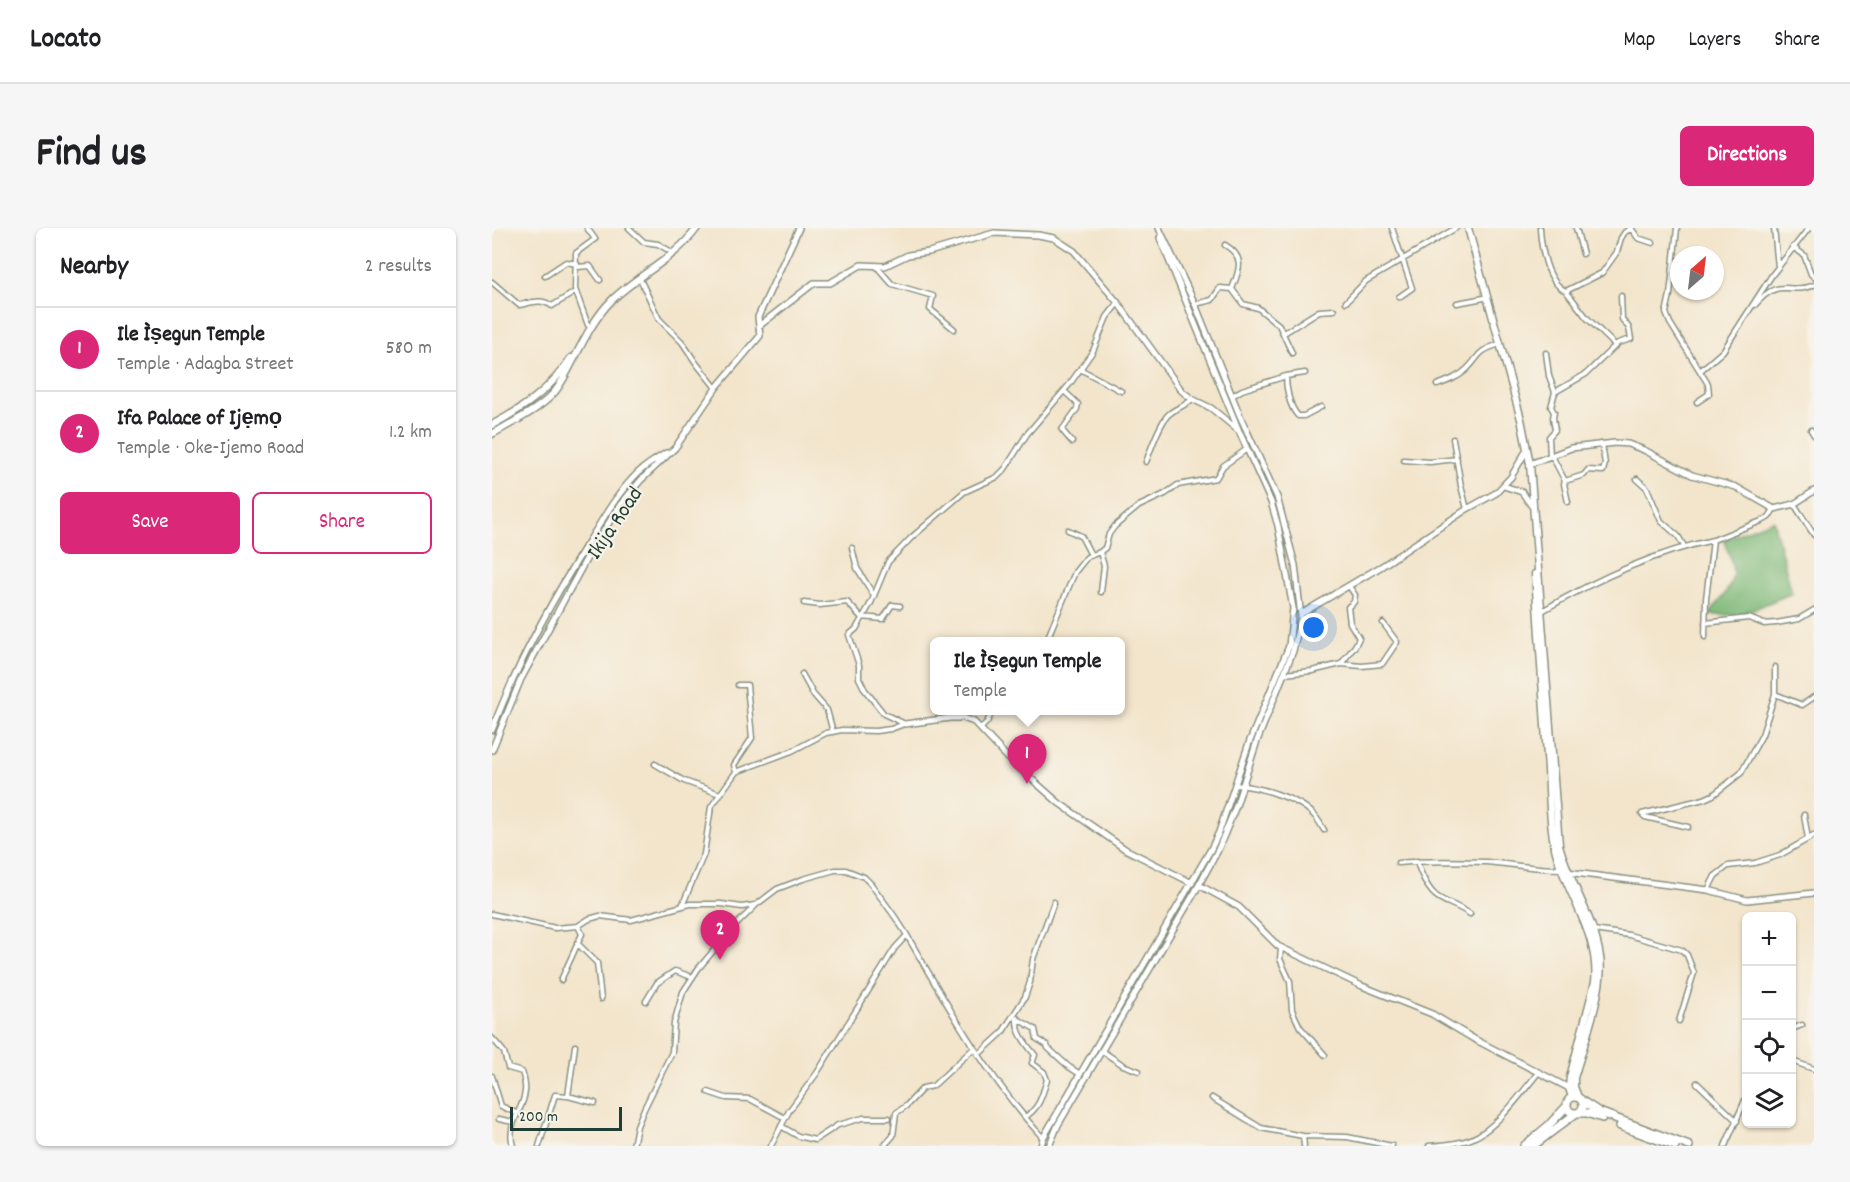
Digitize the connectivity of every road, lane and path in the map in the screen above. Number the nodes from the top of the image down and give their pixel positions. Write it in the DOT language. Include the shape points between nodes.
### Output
graph roads {
  1 [pos="587,228"];
  2 [pos="629,228"];
  3 [pos="695,228"];
  4 [pos="799,228"];
  5 [pos="1157,228"];
  6 [pos="1392,228"];
  7 [pos="1456,228"];
  8 [pos="1466,228"];
  9 [pos="1540,228"];
  10 [pos="1576,228"];
  11 [pos="1631,228"];
  12 [pos="1677,228"];
  13 [pos="1774,228"];
  14 [pos="1809,228"];
  15 [pos="1653,243"];
  16 [pos="1225,245"];
  17 [pos="1793,247"];
  18 [pos="670,251"];
  19 [pos="1583,254"];
  20 [pos="1401,260"];
  21 [pos="577,266"];
  22 [pos="877,267"];
  23 [pos="1778,268"];
  24 [pos="545,276"];
  25 [pos="1814,277"];
  26 [pos="639,278"];
  27 [pos="600,280"];
  28 [pos="492,282"];
  29 [pos="1814,285"];
  30 [pos="1232,289"];
  31 [pos="1566,291"];
  32 [pos="576,292"];
  33 [pos="1622,296"];
  34 [pos="1399,297"];
  35 [pos="1484,298"];
  36 [pos="1346,302"];
  37 [pos="1118,303"];
  38 [pos="1456,303"];
  39 [pos="1195,304"];
  40 [pos="1334,310"];
  41 [pos="1747,315"];
  42 [pos="588,325"];
  43 [pos="954,329"];
  44 [pos="1284,333"];
  45 [pos="760,336"];
  46 [pos="1497,345"];
  47 [pos="1616,346"];
  48 [pos="1292,353"];
  49 [pos="1546,353"];
  50 [pos="1080,369"];
  51 [pos="1701,371"];
  52 [pos="1305,373"];
  53 [pos="1286,375"];
  54 [pos="1437,385"];
  55 [pos="716,388"];
  56 [pos="1121,390"];
  57 [pos="1064,391"];
  58 [pos="1555,392"];
  59 [pos="1232,396"];
  60 [pos="1192,399"];
  61 [pos="1697,402"];
  62 [pos="1322,407"];
  63 [pos="492,425"];
  64 [pos="1239,431"];
  65 [pos="492,434"];
  66 [pos="1453,439"];
  67 [pos="1072,442"];
  68 [pos="1602,444"];
  69 [pos="675,448"];
  70 [pos="1247,449"];
  71 [pos="1525,453"];
  72 [pos="1550,457"];
  73 [pos="1456,459"];
  74 [pos="1404,460"];
  75 [pos="1257,461"];
  76 [pos="1146,462"];
  77 [pos="1530,464"];
  78 [pos="1637,479"];
  79 [pos="1565,481"];
  80 [pos="1504,486"];
  81 [pos="1814,491"];
  82 [pos="1568,502"];
  83 [pos="1794,504"];
  84 [pos="1531,505"];
  85 [pos="1467,509"];
  86 [pos="1774,509"];
  87 [pos="1068,530"];
  88 [pos="1814,535"];
  89 [pos="1713,540"];
  90 [pos="1684,546"];
  91 [pos="852,548"];
  92 [pos="1100,552"];
  93 [pos="1091,555"];
  94 [pos="1349,586"];
  95 [pos="1101,592"];
  96 [pos="874,597"];
  97 [pos="804,603"];
  98 [pos="900,606"];
  99 [pos="1814,610"];
  100 [pos="1542,611"];
  101 [pos="1301,614"];
  102 [pos="861,617"];
  103 [pos="1383,623"];
  104 [pos="1705,623"];
  105 [pos="1048,637"];
  106 [pos="1705,638"];
  107 [pos="1341,664"];
  108 [pos="1775,667"];
  109 [pos="802,674"];
  110 [pos="1283,674"];
  111 [pos="738,685"];
  112 [pos="1775,694"];
  113 [pos="1814,697"];
  114 [pos="990,715"];
  115 [pos="493,722"];
  116 [pos="905,724"];
  117 [pos="981,728"];
  118 [pos="492,730"];
  119 [pos="833,732"];
  120 [pos="492,750"];
  121 [pos="655,764"];
  122 [pos="736,772"];
  123 [pos="1235,784"];
  124 [pos="1243,785"];
  125 [pos="720,794"];
  126 [pos="1804,815"];
  127 [pos="1688,827"];
  128 [pos="1324,830"];
  129 [pos="1814,835"];
  130 [pos="1808,839"];
  131 [pos="1418,861"];
  132 [pos="1398,863"];
  133 [pos="1563,870"];
  134 [pos="1192,883"];
  135 [pos="1199,885"];
  136 [pos="1708,890"];
  137 [pos="1814,893"];
  138 [pos="1054,903"];
  139 [pos="756,905"];
  140 [pos="682,906"];
  141 [pos="492,914"];
  142 [pos="1470,914"];
  143 [pos="578,926"];
  144 [pos="1592,930"];
  145 [pos="907,935"];
  146 [pos="577,944"];
  147 [pos="1281,948"];
  148 [pos="692,977"];
  149 [pos="561,980"];
  150 [pos="601,999"];
  151 [pos="646,1001"];
  152 [pos="1015,1017"];
  153 [pos="1678,1021"];
  154 [pos="1802,1025"];
  155 [pos="1796,1027"];
  156 [pos="492,1038"];
  157 [pos="575,1046"];
  158 [pos="974,1048"];
  159 [pos="1102,1051"];
  160 [pos="978,1055"];
  161 [pos="1326,1055"];
  162 [pos="1796,1063"];
  163 [pos="1814,1069"];
  164 [pos="1138,1071"];
  165 [pos="1538,1073"];
  166 [pos="1081,1074"];
  167 [pos="492,1076"];
  168 [pos="1697,1083"];
  169 [pos="1569,1088"];
  170 [pos="708,1092"];
  171 [pos="568,1096"];
  172 [pos="1212,1098"];
  173 [pos="1577,1098"];
  174 [pos="595,1103"];
  175 [pos="1567,1106"];
  176 [pos="1742,1108"];
  177 [pos="516,1113"];
  178 [pos="1577,1113"];
  179 [pos="1025,1117"];
  180 [pos="785,1118"];
  181 [pos="889,1118"];
  182 [pos="499,1119"];
  183 [pos="1737,1121"];
  184 [pos="513,1122"];
  185 [pos="781,1126"];
  186 [pos="1303,1136"];
  187 [pos="1651,1137"];
  188 [pos="1043,1138"];
  189 [pos="513,1146"];
  190 [pos="539,1146"];
  191 [pos="633,1146"];
  192 [pos="771,1146"];
  193 [pos="884,1146"];
  194 [pos="1041,1146"];
  195 [pos="1049,1146"];
  196 [pos="1304,1146"];
  197 [pos="1392,1146"];
  198 [pos="1429,1146"];
  199 [pos="1524,1146"];
  200 [pos="1533,1146"];
  201 [pos="1648,1146"];
  202 [pos="1675,1146"];
  203 [pos="1689,1146"];
  204 [pos="1725,1146"];
  1 -- 21 [label="street" via="595,239 576,253"];
  2 -- 18 [label="street" via="644,242"];
  3 -- 18 [label="main road"];
  3 -- 26 [label="main road" via="672,253"];
  4 -- 45 [label="street" via="758,317"];
  5 -- 39 [label="street"];
  5 -- 64 [label="street"];
  6 -- 20 [label="street"];
  7 -- 20 [label="street"];
  8 -- 35 [label="main road"];
  8 -- 77 [label="main road" via="1509,374"];
  9 -- 31 [label="street" via="1551,273 1557,286"];
  10 -- 19 [label="street"];
  11 -- 15 [label="street" via="1638,238"];
  11 -- 31 [label="street" via="1602,273"];
  12 -- 51 [label="street" via="1666,313"];
  13 -- 23 [label="street"];
  14 -- 17 [label="street"];
  16 -- 30 [label="street" via="1234,250 1239,261"];
  17 -- 23 [label="street"];
  17 -- 25 [label="street" via="1804,255"];
  18 -- 42 [label="main road" via="610,297"];
  20 -- 34 [label="street" via="1412,288"];
  20 -- 36 [label="street" via="1366,280"];
  21 -- 24 [label="street" via="566,262"];
  21 -- 27 [label="street" via="590,266"];
  21 -- 32 [label="street"];
  22 -- 37 [label="street" via="994,233 1038,235 1060,241 1074,251"];
  22 -- 43 [label="street" via="892,284 933,296 930,309"];
  22 -- 45 [label="street" via="861,266 830,283 814,283 759,326"];
  23 -- 41 [label="street"];
  26 -- 55 [label="street" via="659,319 682,342"];
  26 -- 65 [label="main road" via="599,315 558,388"];
  28 -- 32 [label="street" via="519,305 540,301 552,306"];
  29 -- 41 [label="street" via="1768,291"];
  30 -- 39 [label="street" via="1220,288 1212,300"];
  30 -- 44 [label="street" via="1244,304 1258,308"];
  31 -- 47 [label="street"];
  32 -- 42 [label="street"];
  33 -- 47 [label="street" via="1621,315 1631,339"];
  35 -- 38 [label="street"];
  35 -- 46 [label="main road"];
  37 -- 50 [label="street" via="1107,316 1093,351"];
  37 -- 60 [label="street" via="1174,382"];
  39 -- 59 [label="street"];
  40 -- 44 [label="street" via="1319,311"];
  41 -- 51 [label="street" via="1723,351"];
  42 -- 63 [label="main road" via="568,363 549,385 528,404"];
  44 -- 48 [label="street"];
  45 -- 55 [label="street"];
  46 -- 54 [label="street" via="1479,353 1457,376"];
  46 -- 71 [label="main road"];
  47 -- 58 [label="street" via="1586,374"];
  49 -- 58 [label="street" via="1548,376"];
  50 -- 56 [label="street"];
  50 -- 57 [label="street"];
  51 -- 61 [label="street" via="1710,390"];
  52 -- 53 [label="street"];
  53 -- 59 [label="street"];
  53 -- 62 [label="street" via="1286,387 1298,416"];
  55 -- 69 [label="street"];
  57 -- 67 [label="street" via="1078,404 1062,430"];
  57 -- 96 [label="street" via="1027,434 1001,474 964,492 888,562"];
  58 -- 72 [label="street"];
  59 -- 75 [label="street"];
  60 -- 64 [label="street" via="1211,408"];
  60 -- 76 [label="street" via="1167,416"];
  64 -- 70 [label="street"];
  66 -- 73 [label="street"];
  68 -- 72 [label="street" via="1571,448"];
  68 -- 79 [label="street" via="1603,471 1588,470"];
  68 -- 86 [label="street" via="1628,444 1644,450 1692,475 1736,487"];
  69 -- 115 [label="street, Ikija Road" via="646,465 615,500 562,586"];
  69 -- 120 [label="street, Ikija Road" via="629,493 589,554 518,685"];
  70 -- 75 [label="street"];
  70 -- 92 [label="street" via="1223,466 1216,478 1178,485 1139,506 1111,530 1106,548"];
  71 -- 80 [label="street"];
  71 -- 84 [label="main road"];
  72 -- 77 [label="street"];
  72 -- 79 [label="street"];
  73 -- 74 [label="street"];
  73 -- 85 [label="street"];
  75 -- 101 [label="street" via="1277,497 1295,565"];
  75 -- 123 [label="street" via="1278,526 1293,608 1289,646"];
  77 -- 100 [label="main road"];
  78 -- 90 [label="street" via="1647,488 1661,520"];
  79 -- 82 [label="street"];
  80 -- 84 [label="street" via="1522,492"];
  80 -- 85 [label="street"];
  81 -- 83 [label="street"];
  83 -- 86 [label="street"];
  83 -- 88 [label="street"];
  84 -- 133 [label="main road" via="1549,793 1554,846"];
  85 -- 94 [label="street"];
  86 -- 89 [label="street" via="1764,520"];
  87 -- 93 [label="street" via="1082,536"];
  89 -- 90 [label="street"];
  89 -- 104 [label="street"];
  90 -- 100 [label="street" via="1579,590"];
  91 -- 96 [label="street" via="857,568"];
  92 -- 93 [label="street"];
  92 -- 95 [label="street" via="1104,566"];
  93 -- 105 [label="street" via="1075,572"];
  94 -- 101 [label="street"];
  94 -- 107 [label="street" via="1355,595 1348,607 1350,623 1359,638"];
  96 -- 102 [label="street"];
  97 -- 102 [label="street" via="847,602"];
  98 -- 102 [label="street" via="892,605 883,619"];
  99 -- 104 [label="street" via="1799,619 1776,623 1764,624 1749,618"];
  100 -- 133 [label="main road"];
  101 -- 110 [label="street" via="1297,639"];
  102 -- 116 [label="street" via="849,636 860,665 860,678 884,714"];
  103 -- 107 [label="street" via="1397,642 1382,664"];
  104 -- 106 [label="street"];
  107 -- 110 [label="street"];
  108 -- 112 [label="street"];
  109 -- 119 [label="street" via="827,711"];
  110 -- 124 [label="street"];
  111 -- 122 [label="street" via="748,687 752,738 734,765"];
  112 -- 113 [label="street" via="1802,705"];
  112 -- 127 [label="street" via="1762,735 1741,773 1704,799 1642,814"];
  114 -- 117 [label="street"];
  115 -- 118 [label="street, Ikija Road"];
  116 -- 117 [label="street" via="963,718"];
  116 -- 119 [label="street" via="876,731"];
  117 -- 134 [label="street" via="1059,803 1125,849"];
  119 -- 122 [label="street"];
  121 -- 125 [label="street" via="684,781"];
  122 -- 125 [label="street"];
  123 -- 124 [label="street"];
  123 -- 134 [label="street" via="1219,832"];
  124 -- 128 [label="street" via="1291,800 1312,812"];
  124 -- 135 [label="street" via="1223,839"];
  125 -- 140 [label="street" via="711,807 704,854"];
  126 -- 130 [label="street"];
  129 -- 130 [label="street"];
  130 -- 136 [label="street" via="1780,855 1728,866 1715,876"];
  131 -- 132 [label="street"];
  131 -- 133 [label="street" via="1487,862"];
  131 -- 142 [label="street" via="1431,893"];
  133 -- 136 [label="street"];
  133 -- 144 [label="main road"];
  133 -- 169 [label="main road" via="1587,931 1596,969"];
  134 -- 166 [label="street"];
  135 -- 147 [label="street" via="1239,907"];
  135 -- 159 [label="street"];
  136 -- 137 [label="street" via="1747,900"];
  138 -- 152 [label="street" via="1034,959 1028,990"];
  139 -- 140 [label="street"];
  139 -- 145 [label="street" via="777,889 803,879 835,870 852,871 871,884"];
  139 -- 148 [label="street"];
  140 -- 143 [label="street" via="631,920 595,917"];
  141 -- 143 [label="street" via="555,928"];
  143 -- 146 [label="street" via="582,934"];
  144 -- 153 [label="street" via="1629,935 1682,950 1687,955 1695,973"];
  144 -- 173 [label="main road" via="1600,955 1600,982 1574,1078"];
  145 -- 158 [label="street"];
  145 -- 180 [label="street"];
  146 -- 149 [label="street"];
  146 -- 150 [label="street" via="597,963"];
  147 -- 161 [label="street" via="1280,958 1290,981 1292,1010 1300,1027"];
  147 -- 165 [label="street" via="1432,1014"];
  148 -- 151 [label="street" via="675,971 657,983"];
  148 -- 191 [label="street" via="674,1023 672,1052 644,1109"];
  152 -- 160 [label="street"];
  152 -- 166 [label="street" via="1035,1029 1037,1039"];
  152 -- 179 [label="street" via="1023,1041 1035,1055 1033,1064 1047,1077 1040,1102"];
  154 -- 155 [label="street"];
  156 -- 177 [label="street" via="504,1052 508,1068 523,1073 525,1093"];
  157 -- 171 [label="street"];
  158 -- 160 [label="street"];
  158 -- 193 [label="street" via="896,1113 893,1136"];
  159 -- 164 [label="street"];
  159 -- 195 [label="street"];
  160 -- 179 [label="street"];
  162 -- 163 [label="street"];
  165 -- 169 [label="street"];
  165 -- 198 [label="street" via="1485,1131 1467,1140"];
  166 -- 188 [label="street"];
  167 -- 177 [label="street" via="501,1106"];
  168 -- 183 [label="street"];
  169 -- 173 [label="main road"];
  170 -- 180 [label="street" via="750,1099"];
  171 -- 174 [label="street"];
  171 -- 190 [label="street" via="555,1095"];
  172 -- 186 [label="street" via="1261,1128"];
  173 -- 175 [label="highway" via="1568,1101"];
  173 -- 178 [label="highway" via="1582,1109"];
  173 -- 203 [label="highway" via="1599,1112"];
  175 -- 178 [label="highway" via="1569,1112"];
  175 -- 199 [label="highway"];
  176 -- 183 [label="street"];
  177 -- 184 [label="street"];
  178 -- 187 [label="highway" via="1591,1114"];
  178 -- 200 [label="highway"];
  179 -- 188 [label="street"];
  180 -- 185 [label="street"];
  181 -- 185 [label="street" via="863,1118 838,1125 814,1140"];
  182 -- 184 [label="street"];
  183 -- 204 [label="street"];
  184 -- 189 [label="street"];
  185 -- 192 [label="street"];
  186 -- 196 [label="street"];
  186 -- 197 [label="street" via="1347,1137"];
  187 -- 201 [label="street"];
  187 -- 202 [label="highway"];
  188 -- 194 [label="street"];
}
